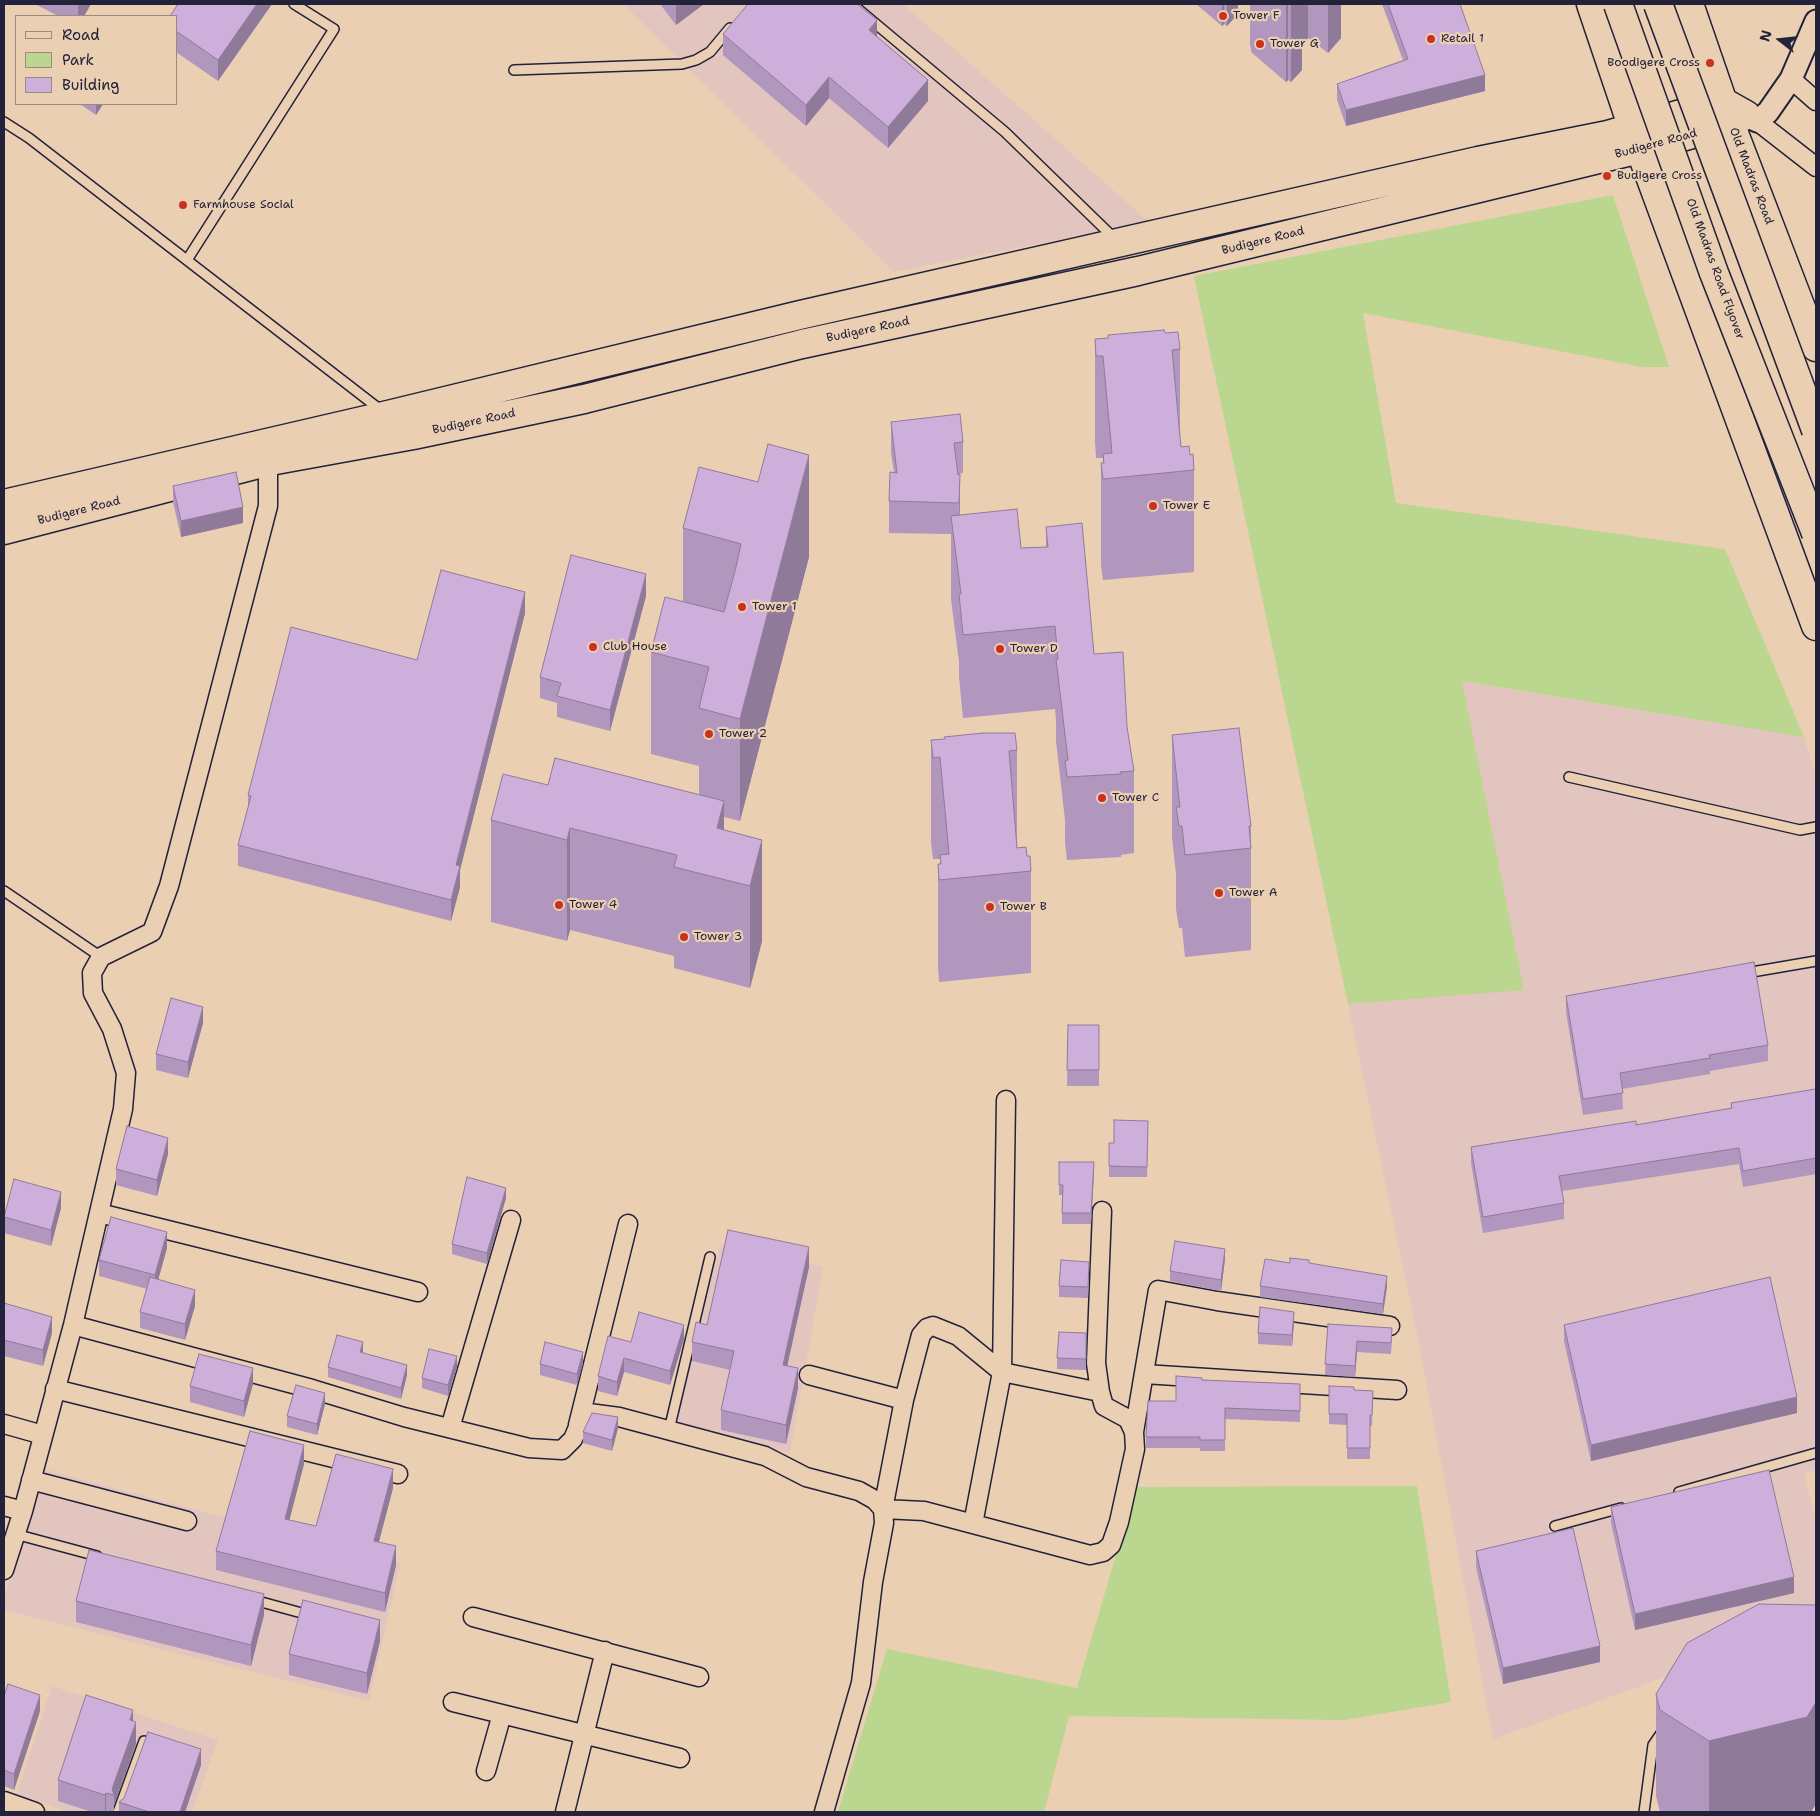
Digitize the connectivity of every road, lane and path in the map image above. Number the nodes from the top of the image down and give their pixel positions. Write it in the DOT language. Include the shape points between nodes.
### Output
graph roads {
  1 [pos="294,4"];
  2 [pos="852,4"];
  3 [pos="1591,4"];
  4 [pos="1618,4"];
  5 [pos="1658,4"];
  6 [pos="1689,4"];
  7 [pos="740,17"];
  8 [pos="1816,21"];
  9 [pos="514,70"];
  10 [pos="1791,79"];
  11 [pos="1816,101"];
  12 [pos="1739,115"];
  13 [pos="4,122"];
  14 [pos="1637,138"];
  15 [pos="1816,167"];
  16 [pos="1120,244"];
  17 [pos="187,260"];
  18 [pos="1816,346"];
  19 [pos="388,416"];
  20 [pos="1816,430"];
  21 [pos="268,452"];
  22 [pos="4,504"];
  23 [pos="4,530"];
  24 [pos="1816,533"];
  25 [pos="1816,626"];
  26 [pos="1569,777"];
  27 [pos="1816,827"];
  28 [pos="4,891"];
  29 [pos="101,957"];
  30 [pos="1816,961"];
  31 [pos="1738,975"];
  32 [pos="1006,1100"];
  33 [pos="1102,1211"];
  34 [pos="99,1213"];
  35 [pos="511,1220"];
  36 [pos="628,1224"];
  37 [pos="710,1256"];
  38 [pos="418,1292"];
  39 [pos="72,1325"];
  40 [pos="1390,1326"];
  41 [pos="1002,1372"];
  42 [pos="1144,1374"];
  43 [pos="809,1375"];
  44 [pos="55,1389"];
  45 [pos="1397,1390"];
  46 [pos="1100,1392"];
  47 [pos="904,1400"];
  48 [pos="4,1424"];
  49 [pos="450,1428"];
  50 [pos="577,1429"];
  51 [pos="669,1430"];
  52 [pos="1134,1432"];
  53 [pos="43,1435"];
  54 [pos="1816,1453"];
  55 [pos="398,1474"];
  56 [pos="31,1480"];
  57 [pos="1668,1495"];
  58 [pos="1630,1505"];
  59 [pos="4,1506"];
  60 [pos="883,1509"];
  61 [pos="23,1511"];
  62 [pos="187,1521"];
  63 [pos="973,1524"];
  64 [pos="1555,1526"];
  65 [pos="15,1534"];
  66 [pos="102,1558"];
  67 [pos="4,1570"];
  68 [pos="246,1597"];
  69 [pos="314,1616"];
  70 [pos="473,1617"];
  71 [pos="605,1651"];
  72 [pos="699,1677"];
  73 [pos="453,1702"];
  74 [pos="502,1714"];
  75 [pos="1672,1725"];
  76 [pos="584,1735"];
  77 [pos="144,1741"];
  78 [pos="680,1758"];
  79 [pos="486,1772"];
  80 [pos="4,1802"];
  81 [pos="35,1812"];
  82 [pos="118,1812"];
  83 [pos="565,1812"];
  84 [pos="824,1812"];
  85 [pos="1644,1812"];
  1 -- 17 [label="lane" via="334,29"];
  2 -- 16 [label="lane" via="1005,132"];
  3 -- 14 [label="main road"];
  4 -- 24 [label="main road, Old Madras Road Flyover, bridge" via="1714,273"];
  5 -- 20 [label="main road, bridge"];
  6 -- 12 [label="main road, Old Madras Road"];
  7 -- 9 [label="lane" via="710,52 682,64"];
  8 -- 10 [label="street"];
  10 -- 11 [label="street"];
  10 -- 12 [label="street" via="1768,112"];
  12 -- 14 [label="main road, Budigere Road"];
  12 -- 15 [label="street"];
  12 -- 18 [label="main road, Old Madras Road"];
  13 -- 17 [label="lane"];
  14 -- 16 [label="main road, Budigere Road" via="1608,135 1478,161"];
  14 -- 21 [label="main road, Budigere Road" via="1138,271 802,344 584,399 413,435"];
  14 -- 25 [label="main road"];
  16 -- 19 [label="main road, Budigere Road" via="800,315"];
  17 -- 19 [label="lane"];
  19 -- 21 [label="main road, Budigere Road"];
  21 -- 22 [label="main road, Budigere Road"];
  21 -- 23 [label="main road, Budigere Road"];
  21 -- 29 [label="street" via="268,506 169,886 152,932"];
  26 -- 27 [label="lane" via="1800,830"];
  28 -- 29 [label="lane"];
  29 -- 34 [label="street" via="92,973 93,993 112,1029 126,1073 123,1109"];
  30 -- 31 [label="lane"];
  32 -- 41 [label="street"];
  33 -- 46 [label="street" via="1096,1363"];
  34 -- 38 [label="street"];
  34 -- 39 [label="street"];
  35 -- 49 [label="street"];
  36 -- 50 [label="street"];
  37 -- 51 [label="lane"];
  39 -- 44 [label="street"];
  39 -- 49 [label="street"];
  40 -- 42 [label="street" via="1217,1302 1158,1290"];
  41 -- 46 [label="street"];
  41 -- 47 [label="street" via="958,1336 933,1326 922,1335"];
  41 -- 63 [label="street"];
  42 -- 45 [label="street"];
  42 -- 52 [label="street"];
  43 -- 47 [label="street"];
  44 -- 53 [label="street"];
  44 -- 55 [label="street"];
  46 -- 52 [label="street" via="1104,1406 1128,1419"];
  47 -- 60 [label="street"];
  48 -- 53 [label="street"];
  49 -- 50 [label="street" via="499,1442 554,1451 567,1446"];
  50 -- 51 [label="street" via="584,1416 595,1412"];
  51 -- 60 [label="street" via="765,1456 806,1477 860,1491"];
  52 -- 63 [label="street" via="1135,1449 1119,1522 1111,1545 1103,1552 1090,1555"];
  53 -- 56 [label="street"];
  54 -- 57 [label="lane"];
  56 -- 61 [label="street"];
  56 -- 62 [label="street"];
  58 -- 64 [label="lane"];
  59 -- 61 [label="street"];
  60 -- 63 [label="street" via="924,1511"];
  60 -- 84 [label="street" via="884,1523 862,1683"];
  61 -- 65 [label="street"];
  65 -- 66 [label="lane"];
  65 -- 67 [label="street"];
  68 -- 69 [label="lane"];
  70 -- 71 [label="street"];
  71 -- 72 [label="street"];
  71 -- 76 [label="street"];
  73 -- 74 [label="street"];
  74 -- 76 [label="street"];
  74 -- 79 [label="street"];
  75 -- 85 [label="lane" via="1664,1728 1654,1745"];
  76 -- 78 [label="street"];
  76 -- 83 [label="street"];
  77 -- 82 [label="lane"];
  80 -- 81 [label="street"];
}
